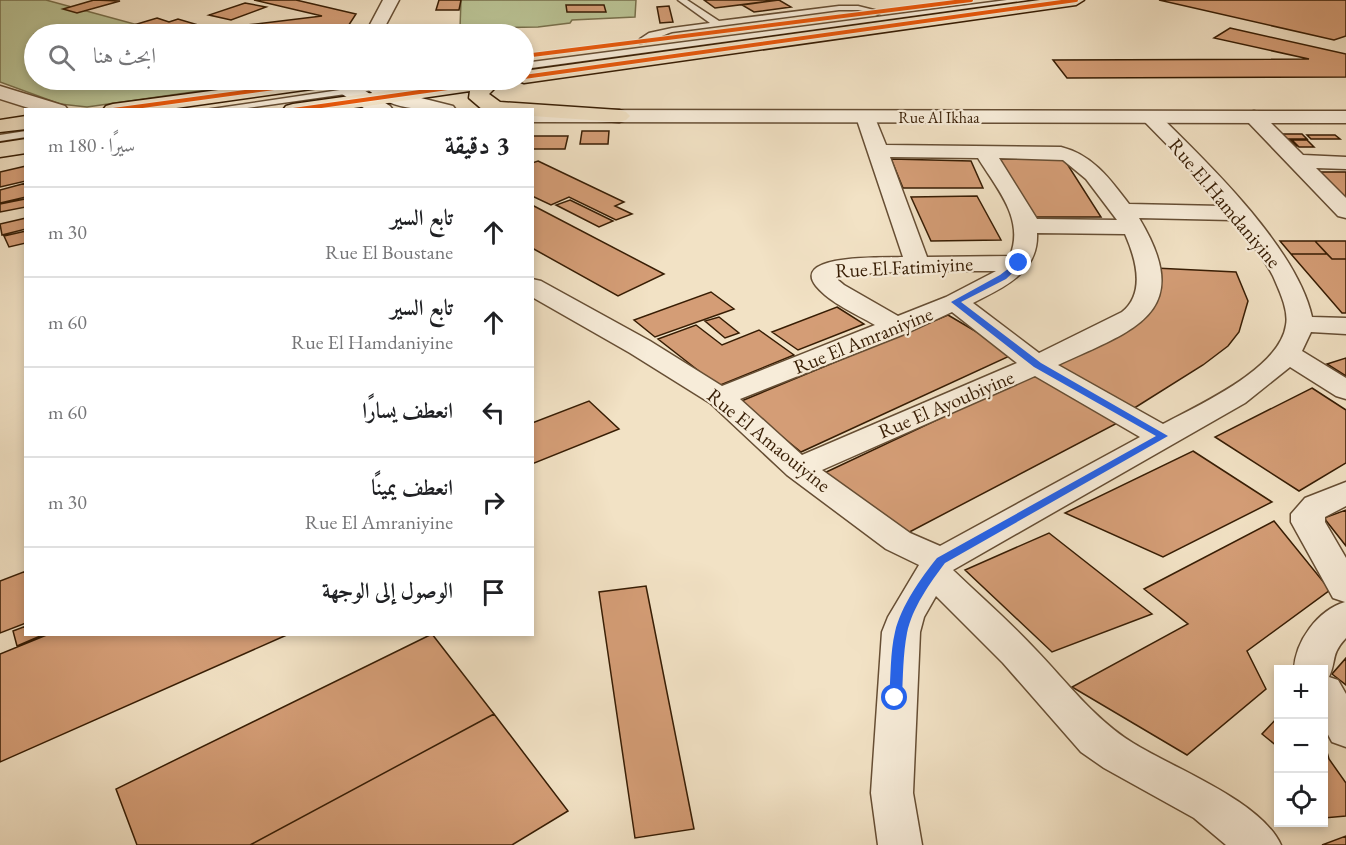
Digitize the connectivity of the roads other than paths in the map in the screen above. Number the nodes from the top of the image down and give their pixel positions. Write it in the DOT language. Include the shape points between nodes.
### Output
graph roads {
  1 [pos="391,0"];
  2 [pos="682,0"];
  3 [pos="971,0"];
  4 [pos="1024,0"];
  5 [pos="1076,0"];
  6 [pos="902,5"];
  7 [pos="878,12"];
  8 [pos="378,24"];
  9 [pos="718,24"];
  10 [pos="643,41"];
  11 [pos="534,55"];
  12 [pos="534,65"];
  13 [pos="534,76"];
  14 [pos="222,90"];
  15 [pos="364,90"];
  16 [pos="483,90"];
  17 [pos="6,100"];
  18 [pos="48,108"];
  19 [pos="124,108"];
  20 [pos="224,108"];
  21 [pos="300,108"];
  22 [pos="436,108"];
  23 [pos="507,108"];
  24 [pos="534,110"];
  25 [pos="534,116"];
  26 [pos="619,116"];
  27 [pos="866,117"];
  28 [pos="1150,117"];
  29 [pos="1254,117"];
  30 [pos="1346,117"];
  31 [pos="24,122"];
  32 [pos="0,126"];
  33 [pos="24,134"];
  34 [pos="0,138"];
  35 [pos="24,146"];
  36 [pos="0,150"];
  37 [pos="878,151"];
  38 [pos="985,153"];
  39 [pos="1296,162"];
  40 [pos="1346,163"];
  41 [pos="1346,211"];
  42 [pos="1239,213"];
  43 [pos="1127,219"];
  44 [pos="1025,226"];
  45 [pos="1019,263"];
  46 [pos="917,264"];
  47 [pos="534,287"];
  48 [pos="955,302"];
  49 [pos="1300,324"];
  50 [pos="1346,326"];
  51 [pos="898,327"];
  52 [pos="1286,353"];
  53 [pos="1037,365"];
  54 [pos="1346,390"];
  55 [pos="720,397"];
  56 [pos="1163,436"];
  57 [pos="798,468"];
  58 [pos="1346,493"];
  59 [pos="937,566"];
  60 [pos="1346,589"];
  61 [pos="1346,615"];
  62 [pos="1313,665"];
  63 [pos="1328,699"];
  64 [pos="1346,730"];
  65 [pos="900,845"];
  66 [pos="1259,845"];
  1 -- 8 [label="street"];
  2 -- 9 [label="lane"];
  3 -- 6 [label="main road"];
  4 -- 12 [label="lane"];
  5 -- 13 [label="main road"];
  6 -- 7 [label="main road"];
  7 -- 9 [label="lane" via="839,8"];
  7 -- 10 [label="main road"];
  9 -- 10 [label="lane" via="664,32"];
  10 -- 11 [label="main road"];
  14 -- 19 [label="main road"];
  15 -- 20 [label="lane"];
  15 -- 21 [label="main road"];
  15 -- 22 [label="street"];
  16 -- 23 [label="main road" via="479,98 484,103"];
  17 -- 18 [label="street"];
  24 -- 26 [label="main road"];
  25 -- 26 [label="street, Rue Al Ikhaa"];
  26 -- 27 [label="street, Rue Al Ikhaa"];
  27 -- 28 [label="street, Rue Al Ikhaa"];
  27 -- 37 [label="street"];
  28 -- 29 [label="street, Rue Al Ikhaa"];
  28 -- 42 [label="street, Rue El Hamdaniyine"];
  29 -- 30 [label="street, Rue Al Ikhaa"];
  29 -- 39 [label="street"];
  31 -- 32 [label="main road"];
  33 -- 34 [label="lane"];
  35 -- 36 [label="main road"];
  37 -- 38 [label="street, Rue El Ayoubiyine"];
  37 -- 46 [label="street"];
  38 -- 43 [label="street, Rue El Ayoubiyine" via="1075,156"];
  38 -- 44 [label="street" via="1025,217"];
  39 -- 40 [label="street"];
  39 -- 41 [label="street"];
  42 -- 43 [label="street"];
  42 -- 49 [label="street, Rue El Hamdaniyine" via="1284,273 1295,298"];
  43 -- 44 [label="street"];
  43 -- 53 [label="street, Rue El Ayoubiyine" via="1146,256 1149,281 1144,305 1118,326"];
  44 -- 45 [label="street" via="1026,245"];
  45 -- 46 [label="street, Rue El Fatimiyine"];
  45 -- 48 [label="street, Rue El Amraniyine" via="1003,277"];
  46 -- 51 [label="street, Rue El Fatimiyine" via="833,268 825,272 826,282 835,290"];
  47 -- 55 [label="street, Rue El Amaouiyine"];
  48 -- 51 [label="street, Rue El Amraniyine"];
  48 -- 53 [label="street"];
  49 -- 50 [label="street"];
  49 -- 52 [label="street"];
  51 -- 55 [label="street, Rue El Amraniyine"];
  52 -- 54 [label="street"];
  52 -- 56 [label="street" via="1277,365 1235,397"];
  53 -- 56 [label="street"];
  53 -- 57 [label="street, Rue El Ayoubiyine"];
  55 -- 57 [label="street, Rue El Amaouiyine"];
  56 -- 59 [label="street"];
  57 -- 59 [label="street, Rue El Amaouiyine"];
  58 -- 60 [label="street" via="1308,514 1308,522"];
  59 -- 65 [label="street" via="901,632 892,793"];
  59 -- 66 [label="street, Rue El Amaouiyine" via="1096,740 1209,805"];
  61 -- 62 [label="street" via="1316,647"];
  63 -- 64 [label="street"];
}
